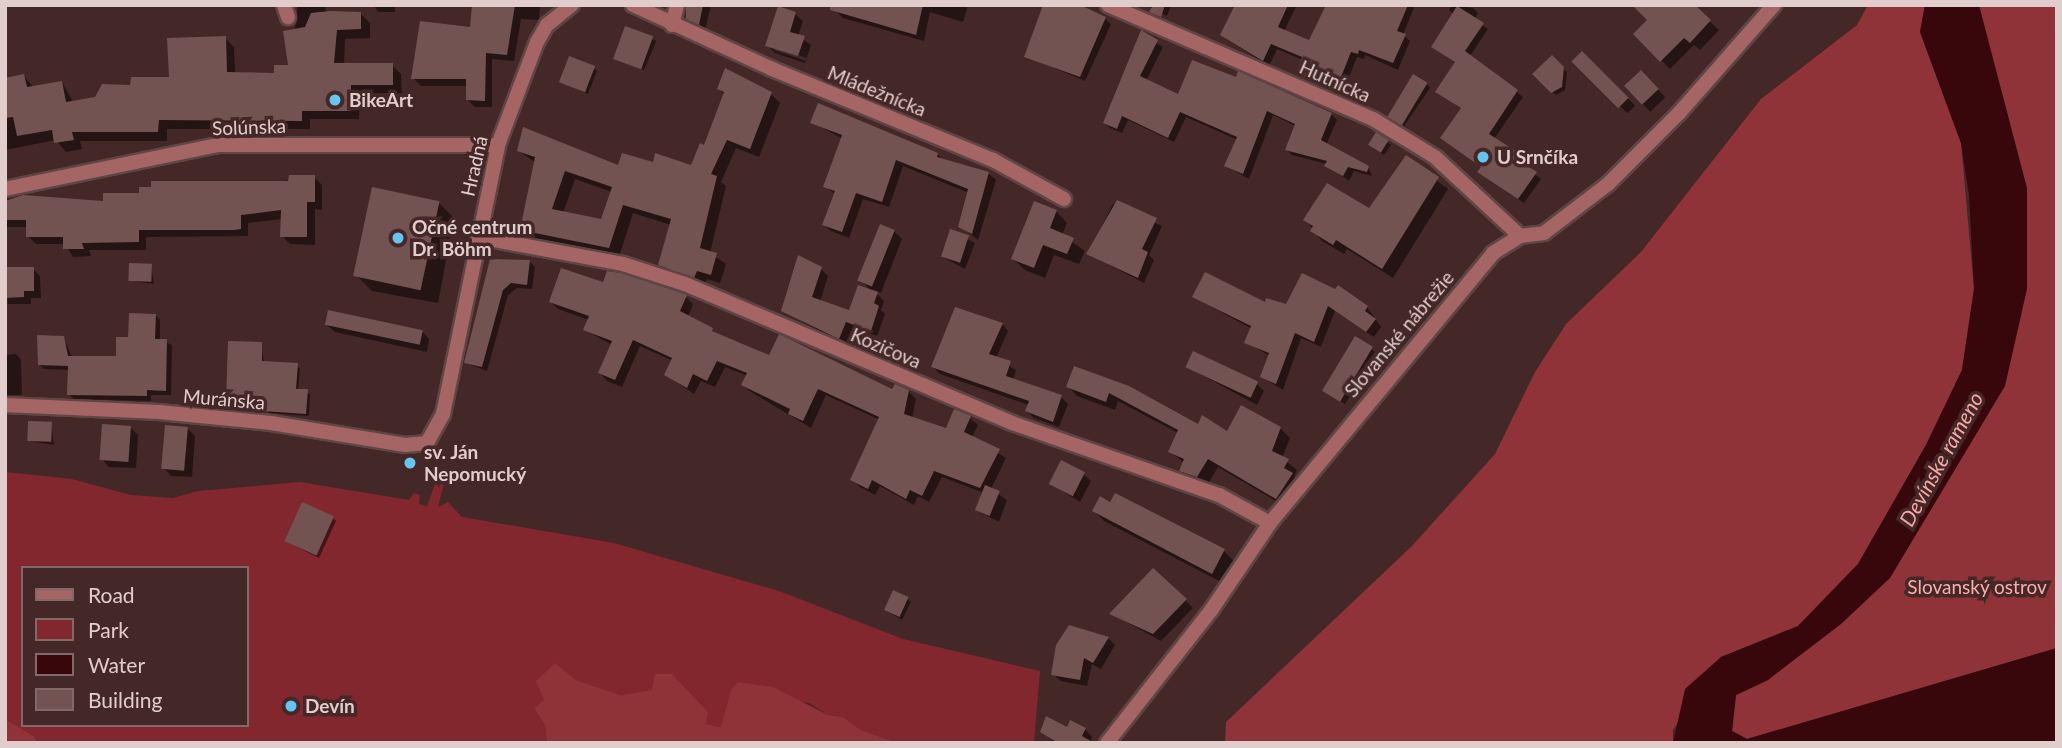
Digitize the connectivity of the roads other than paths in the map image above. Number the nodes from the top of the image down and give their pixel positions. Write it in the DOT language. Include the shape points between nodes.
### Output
graph roads {
  1 [pos="572,5"];
  2 [pos="633,5"];
  3 [pos="677,5"];
  4 [pos="1108,5"];
  5 [pos="1774,5"];
  6 [pos="672,26"];
  7 [pos="498,145"];
  8 [pos="5,189"];
  9 [pos="1064,199"];
  10 [pos="1520,236"];
  11 [pos="478,237"];
  12 [pos="5,405"];
  13 [pos="434,436"];
  14 [pos="1270,523"];
  15 [pos="1107,743"];
  1 -- 7 [label="street, Hradná" via="547,25 537,42"];
  2 -- 6 [label="street, Mládežnícka"];
  3 -- 6 [label="street"];
  4 -- 10 [label="street, Hutnícka" via="1333,99 1435,157"];
  5 -- 10 [label="street, Slovanské nábrežie" via="1679,113 1608,184 1544,233"];
  6 -- 9 [label="street, Mládežnícka" via="993,160"];
  7 -- 8 [label="street, Solúnska" via="218,145"];
  7 -- 11 [label="street, Hradná"];
  10 -- 14 [label="street, Slovanské nábrežie" via="1493,253 1477,271"];
  11 -- 13 [label="street, Hradná" via="443,414"];
  11 -- 14 [label="street, Kozičova" via="623,264 685,284 1012,423 1219,495"];
  12 -- 13 [label="street, Muránska" via="258,421 405,444 427,443"];
  14 -- 15 [label="street, Slovanské nábrežie" via="1212,609"];
}
